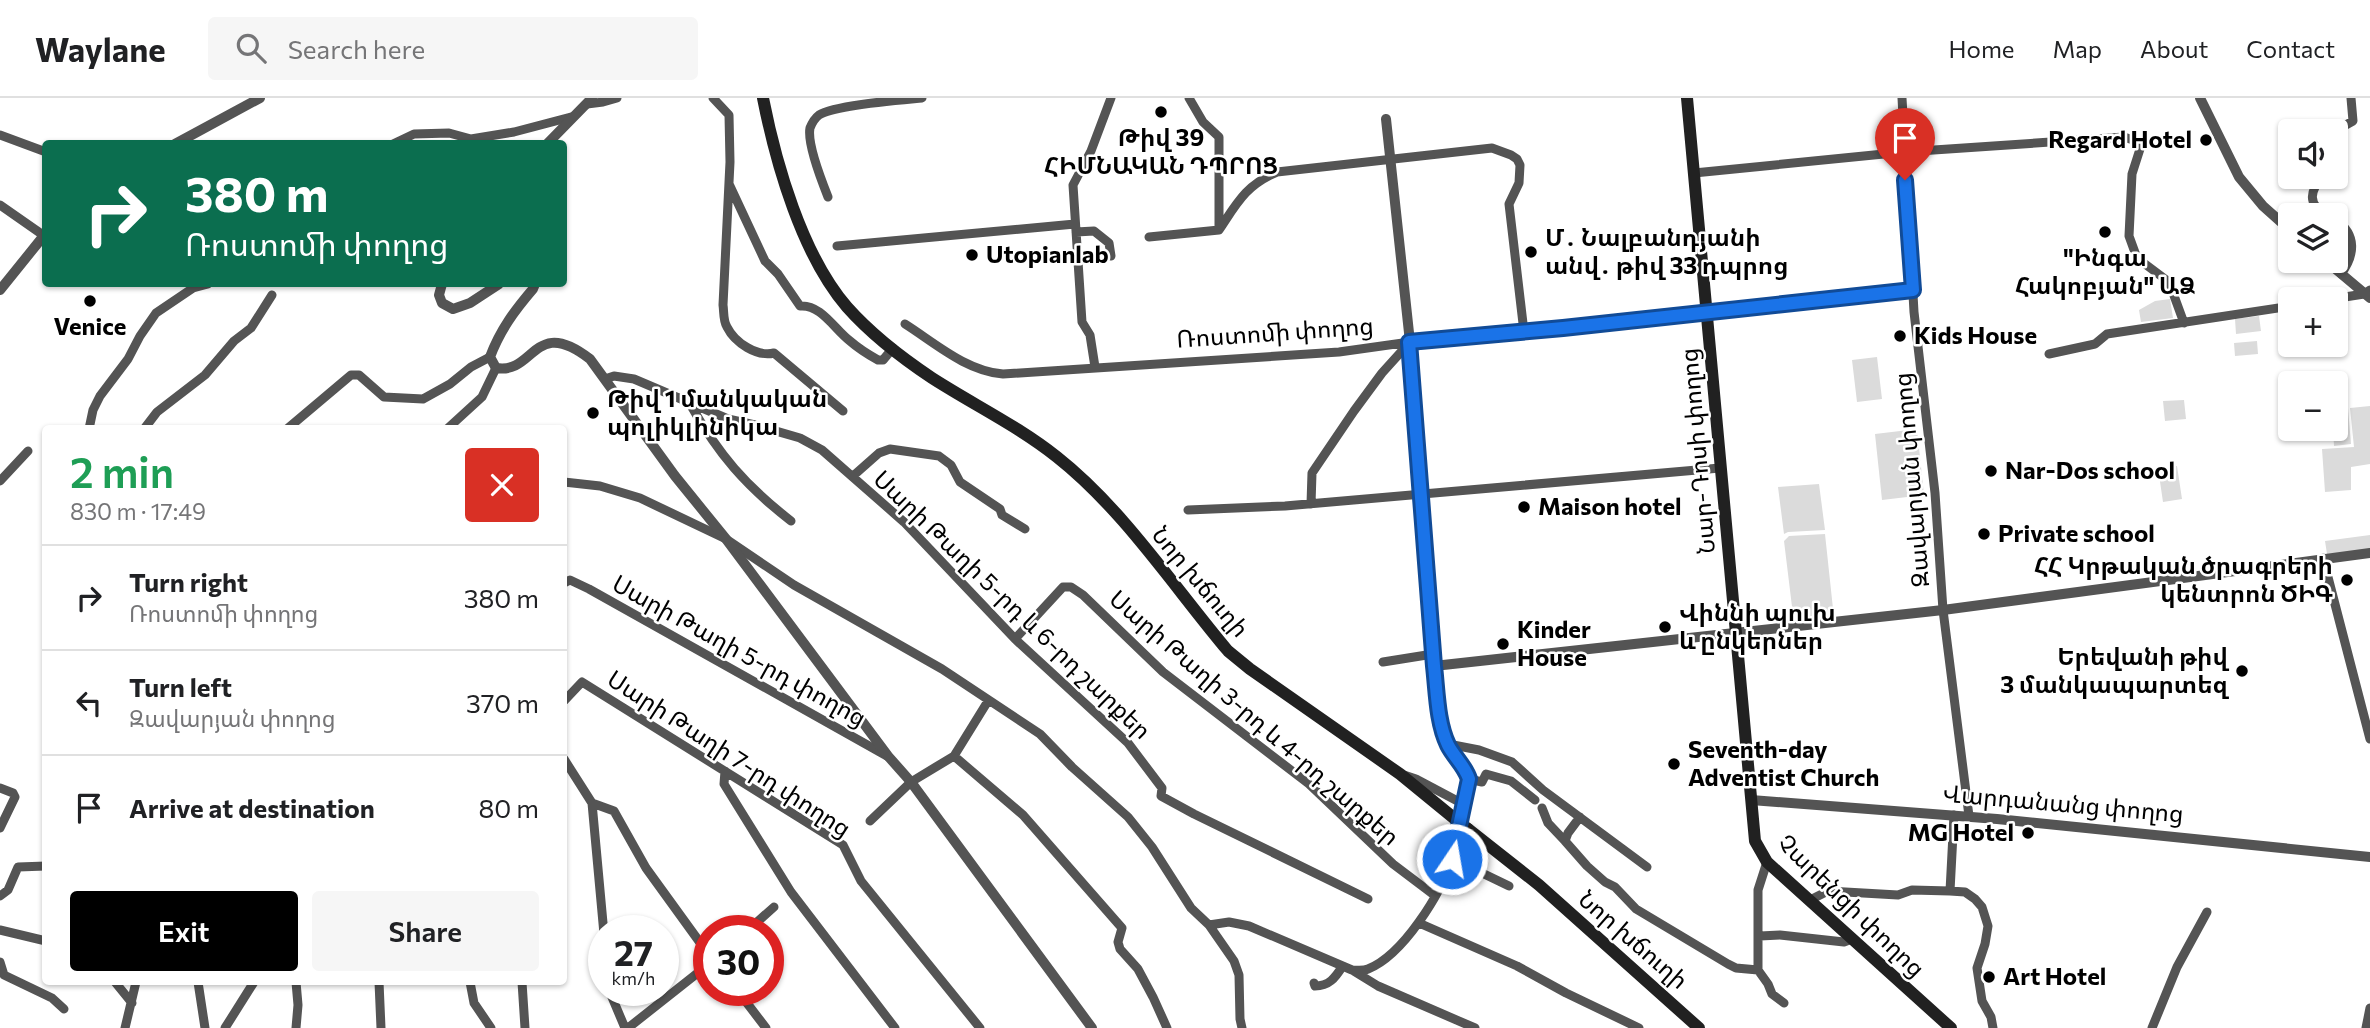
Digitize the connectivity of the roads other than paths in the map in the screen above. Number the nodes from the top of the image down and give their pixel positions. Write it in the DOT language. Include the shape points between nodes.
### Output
graph roads {
  1 [pos="260,98"];
  2 [pos="617,98"];
  3 [pos="713,98"];
  4 [pos="763,98"];
  5 [pos="922,98"];
  6 [pos="1111,98"];
  7 [pos="1189,98"];
  8 [pos="1687,98"];
  9 [pos="1902,98"];
  10 [pos="2202,98"];
  11 [pos="2351,98"];
  12 [pos="589,101"];
  13 [pos="244,102"];
  14 [pos="571,117"];
  15 [pos="1385,119"];
  16 [pos="2348,124"];
  17 [pos="0,135"];
  18 [pos="182,140"];
  19 [pos="401,140"];
  20 [pos="551,140"];
  21 [pos="42,151"];
  22 [pos="1904,152"];
  23 [pos="1390,158"];
  24 [pos="1694,173"];
  25 [pos="729,182"];
  26 [pos="828,197"];
  27 [pos="0,205"];
  28 [pos="2278,218"];
  29 [pos="1075,228"];
  30 [pos="1219,230"];
  31 [pos="2348,232"];
  32 [pos="42,233"];
  33 [pos="42,237"];
  34 [pos="1149,237"];
  35 [pos="836,246"];
  36 [pos="1111,256"];
  37 [pos="2348,265"];
  38 [pos="2343,273"];
  39 [pos="197,287"];
  40 [pos="441,287"];
  41 [pos="494,287"];
  42 [pos="534,287"];
  43 [pos="0,290"];
  44 [pos="1913,290"];
  45 [pos="2368,293"];
  46 [pos="272,295"];
  47 [pos="2348,296"];
  48 [pos="2278,308"];
  49 [pos="1706,313"];
  50 [pos="2184,323"];
  51 [pos="905,324"];
  52 [pos="1524,332"];
  53 [pos="1409,342"];
  54 [pos="893,348"];
  55 [pos="2049,354"];
  56 [pos="490,357"];
  57 [pos="1094,367"];
  58 [pos="496,368"];
  59 [pos="605,379"];
  60 [pos="690,404"];
  61 [pos="843,411"];
  62 [pos="90,425"];
  63 [pos="147,425"];
  64 [pos="292,425"];
  65 [pos="451,425"];
  66 [pos="28,451"];
  67 [pos="1720,468"];
  68 [pos="853,476"];
  69 [pos="0,481"];
  70 [pos="567,482"];
  71 [pos="1420,494"];
  72 [pos="1311,504"];
  73 [pos="1188,510"];
  74 [pos="791,521"];
  75 [pos="1025,529"];
  76 [pos="726,539"];
  77 [pos="2370,553"];
  78 [pos="2323,558"];
  79 [pos="567,581"];
  80 [pos="1942,610"];
  81 [pos="1736,633"];
  82 [pos="1015,639"];
  83 [pos="1433,653"];
  84 [pos="1383,662"];
  85 [pos="1434,666"];
  86 [pos="567,698"];
  87 [pos="988,701"];
  88 [pos="2370,739"];
  89 [pos="1448,744"];
  90 [pos="888,756"];
  91 [pos="954,756"];
  92 [pos="567,764"];
  93 [pos="725,771"];
  94 [pos="1400,774"];
  95 [pos="1469,779"];
  96 [pos="911,782"];
  97 [pos="0,788"];
  98 [pos="1535,800"];
  99 [pos="1751,800"];
  100 [pos="592,803"];
  101 [pos="1465,805"];
  102 [pos="1542,808"];
  103 [pos="1954,815"];
  104 [pos="1969,816"];
  105 [pos="1580,817"];
  106 [pos="870,821"];
  107 [pos="0,828"];
  108 [pos="1565,841"];
  109 [pos="2370,857"];
  110 [pos="1452,859"];
  111 [pos="1767,862"];
  112 [pos="42,866"];
  113 [pos="1647,867"];
  114 [pos="1509,886"];
  115 [pos="1950,891"];
  116 [pos="1434,895"];
  117 [pos="0,896"];
  118 [pos="1368,900"];
  119 [pos="1810,900"];
  120 [pos="774,907"];
  121 [pos="2207,912"];
  122 [pos="602,915"];
  123 [pos="765,915"];
  124 [pos="1419,923"];
  125 [pos="1209,925"];
  126 [pos="0,930"];
  127 [pos="693,933"];
  128 [pos="1760,936"];
  129 [pos="1852,939"];
  130 [pos="42,940"];
  131 [pos="0,962"];
  132 [pos="1347,968"];
  133 [pos="1758,970"];
  134 [pos="693,976"];
  135 [pos="1314,983"];
  136 [pos="117,985"];
  137 [pos="135,985"];
  138 [pos="198,985"];
  139 [pos="252,985"];
  140 [pos="296,985"];
  141 [pos="379,985"];
  142 [pos="471,985"];
  143 [pos="522,985"];
  144 [pos="132,1003"];
  145 [pos="1784,1003"];
  146 [pos="616,1006"];
  147 [pos="749,1006"];
  148 [pos="2370,1008"];
  149 [pos="64,1009"];
  150 [pos="125,1028"];
  151 [pos="205,1028"];
  152 [pos="225,1028"];
  153 [pos="296,1028"];
  154 [pos="381,1028"];
  155 [pos="491,1028"];
  156 [pos="525,1028"];
  157 [pos="626,1028"];
  158 [pos="766,1028"];
  159 [pos="895,1028"];
  160 [pos="980,1028"];
  161 [pos="1092,1028"];
  162 [pos="1167,1028"];
  163 [pos="1242,1028"];
  164 [pos="1475,1028"];
  165 [pos="1639,1028"];
  166 [pos="1699,1028"];
  167 [pos="1951,1028"];
  168 [pos="1993,1028"];
  169 [pos="2152,1028"];
  170 [pos="2365,1028"];
  1 -- 13 [label="street"];
  2 -- 12 [label="street"];
  3 -- 25 [label="street" via="729,116"];
  4 -- 54 [label="main road, Նոր խճուղի" via="789,198 815,256 847,307"];
  5 -- 26 [label="street" via="835,110 814,120 809,131"];
  6 -- 29 [label="street" via="1073,185"];
  7 -- 30 [label="street" via="1203,122 1219,137"];
  8 -- 24 [label="main road, Նար-Դոսի փողոց"];
  9 -- 22 [label="street, Զավարյան փողոց"];
  10 -- 28 [label="street" via="2239,177"];
  11 -- 16 [label="street" via="2353,121"];
  12 -- 14 [label="street"];
  13 -- 18 [label="street"];
  14 -- 19 [label="street" via="471,139 449,133 414,134"];
  14 -- 20 [label="street"];
  15 -- 23 [label="street"];
  17 -- 21 [label="street"];
  22 -- 24 [label="street"];
  22 -- 44 [label="street, Զավարյան փողոց"];
  22 -- 50 [label="street" via="2123,137 2136,141 2140,149 2132,174 2129,236 2137,258 2169,282"];
  23 -- 30 [label="street" via="1277,172 1259,179 1244,192"];
  23 -- 52 [label="street" via="1492,148 1517,159 1519,183 1509,204"];
  23 -- 53 [label="street"];
  24 -- 49 [label="main road, Նար-Դոսի փողոց"];
  25 -- 54 [label="street" via="765,261 800,306 816,310 878,360"];
  25 -- 61 [label="street" via="726,326 743,345 764,355 774,354"];
  27 -- 32 [label="street"];
  29 -- 35 [label="street"];
  29 -- 36 [label="street" via="1096,232 1109,243"];
  29 -- 57 [label="street" via="1082,322 1090,335"];
  30 -- 34 [label="street"];
  31 -- 37 [label="street" via="2353,243"];
  33 -- 43 [label="street"];
  38 -- 45 [label="street"];
  39 -- 62 [label="street" via="156,313 100,396"];
  40 -- 41 [label="street" via="442,303 453,309"];
  42 -- 56 [label="street" via="509,317"];
  44 -- 49 [label="street, Ռոստոմի փողոց"];
  44 -- 80 [label="street, Զավարյան փողոց" via="1935,493"];
  45 -- 47 [label="street"];
  46 -- 63 [label="street" via="251,328"];
  48 -- 50 [label="street"];
  49 -- 52 [label="street, Ռոստոմի փողոց"];
  49 -- 67 [label="main road, Նար-Դոսի փողոց"];
  50 -- 55 [label="street" via="2107,334 2095,344"];
  51 -- 57 [label="street, Ռոստոմի փողոց" via="986,372"];
  52 -- 53 [label="street, Ռոստոմի փողոց"];
  53 -- 57 [label="street, Ռոստոմի փողոց" via="1339,352"];
  53 -- 71 [label="street"];
  53 -- 72 [label="street" via="1312,473"];
  54 -- 94 [label="main road, Նոր խճուղի" via="1057,457 1111,508 1228,651"];
  56 -- 58 [label="street"];
  56 -- 64 [label="street" via="424,399 384,397 359,375 351,375"];
  58 -- 59 [label="street" via="511,367 545,344 559,342 574,346"];
  58 -- 65 [label="street" via="482,397"];
  59 -- 60 [label="street, Սարի Թաղի 5-րդ և 6-րդ շարքեր" via="634,379"];
  59 -- 76 [label="street"];
  60 -- 68 [label="street, Սարի Թաղի 5-րդ և 6-րդ շարքեր" via="800,438"];
  60 -- 74 [label="street" via="709,439 740,477"];
  66 -- 69 [label="street"];
  67 -- 71 [label="street"];
  67 -- 81 [label="main road, Նար-Դոսի փողոց"];
  68 -- 75 [label="street" via="890,449 939,456 951,465 960,482"];
  68 -- 82 [label="street, Սարի Թաղի 5-րդ և 6-րդ շարքեր" via="934,551"];
  70 -- 76 [label="street" via="640,498"];
  71 -- 72 [label="street"];
  71 -- 83 [label="street"];
  72 -- 73 [label="street"];
  76 -- 87 [label="street"];
  76 -- 90 [label="street"];
  77 -- 78 [label="street"];
  78 -- 80 [label="street"];
  78 -- 88 [label="street"];
  79 -- 90 [label="street, Սարի Թաղի 5-րդ փողոց"];
  80 -- 81 [label="street"];
  80 -- 104 [label="street, Զավարյան փողոց"];
  81 -- 85 [label="street"];
  81 -- 99 [label="main road, Նար-Դոսի փողոց"];
  82 -- 116 [label="street, Սարի Թաղի 3-րդ և 4-րդ շարքեր" via="1063,587 1071,587 1163,672 1309,784 1393,864"];
  82 -- 118 [label="street, Սարի Թաղի 5-րդ և 6-րդ շարքեր" via="1128,743 1162,788 1161,796"];
  83 -- 84 [label="street"];
  83 -- 85 [label="street"];
  85 -- 89 [label="street"];
  86 -- 93 [label="street, Սարի Թաղի 7-րդ փողոց" via="582,682"];
  87 -- 91 [label="street"];
  87 -- 125 [label="street" via="1041,734 1128,817 1191,908"];
  89 -- 95 [label="street"];
  89 -- 105 [label="street" via="1512,762"];
  90 -- 96 [label="street"];
  91 -- 96 [label="street"];
  91 -- 162 [label="street" via="1023,815 1122,928 1120,949 1138,969"];
  92 -- 100 [label="street"];
  93 -- 159 [label="street" via="724,784 791,892"];
  93 -- 160 [label="street, Սարի Թաղի 7-րդ փողոց" via="843,845 862,881"];
  94 -- 101 [label="street"];
  94 -- 166 [label="main road, Նոր խճուղի, bridge" via="1558,901"];
  95 -- 98 [label="street" via="1482,782 1486,774 1511,781"];
  95 -- 101 [label="street"];
  96 -- 106 [label="street"];
  96 -- 161 [label="street"];
  97 -- 107 [label="street" via="15,797"];
  99 -- 103 [label="street, Վարդանանց փողոց"];
  99 -- 111 [label="main road, Չարենցի փողոց" via="1755,841"];
  100 -- 122 [label="street"];
  100 -- 127 [label="street" via="614,811 646,868"];
  101 -- 110 [label="street"];
  102 -- 108 [label="street" via="1548,823"];
  103 -- 104 [label="street, Վարդանանց փողոց"];
  103 -- 115 [label="street"];
  104 -- 109 [label="street, Վարդանանց փողոց"];
  105 -- 108 [label="street"];
  105 -- 113 [label="street"];
  108 -- 133 [label="street" via="1636,909 1728,964"];
  110 -- 114 [label="street"];
  110 -- 116 [label="street"];
  111 -- 119 [label="main road, Չարենցի փողոց"];
  111 -- 128 [label="street" via="1758,890"];
  112 -- 117 [label="street" via="18,867 8,890"];
  115 -- 119 [label="street" via="1912,890 1898,895 1828,891"];
  115 -- 168 [label="street" via="1965,892 1982,906 1986,916 1988,935 1977,968 1982,1001"];
  116 -- 124 [label="street"];
  119 -- 129 [label="main road, Չարենցի փողոց"];
  120 -- 123 [label="street"];
  121 -- 169 [label="street" via="2177,967"];
  124 -- 132 [label="street" via="1378,963 1366,970"];
  124 -- 165 [label="street"];
  125 -- 132 [label="street" via="1240,922"];
  125 -- 163 [label="street" via="1237,968"];
  126 -- 130 [label="street"];
  128 -- 129 [label="street"];
  128 -- 133 [label="street"];
  129 -- 167 [label="main road, Չարենցի փողոց"];
  131 -- 149 [label="street" via="4,975 52,998"];
  132 -- 135 [label="street" via="1324,985"];
  132 -- 164 [label="street"];
  133 -- 145 [label="street" via="1772,994"];
  134 -- 157 [label="street"];
  136 -- 144 [label="street"];
  137 -- 144 [label="street"];
  138 -- 151 [label="street"];
  139 -- 152 [label="street"];
  140 -- 153 [label="street"];
  141 -- 154 [label="street"];
  142 -- 155 [label="street" via="474,1003"];
  143 -- 156 [label="street"];
  144 -- 150 [label="street"];
  146 -- 157 [label="street"];
  147 -- 158 [label="street"];
  148 -- 170 [label="street"];
}
